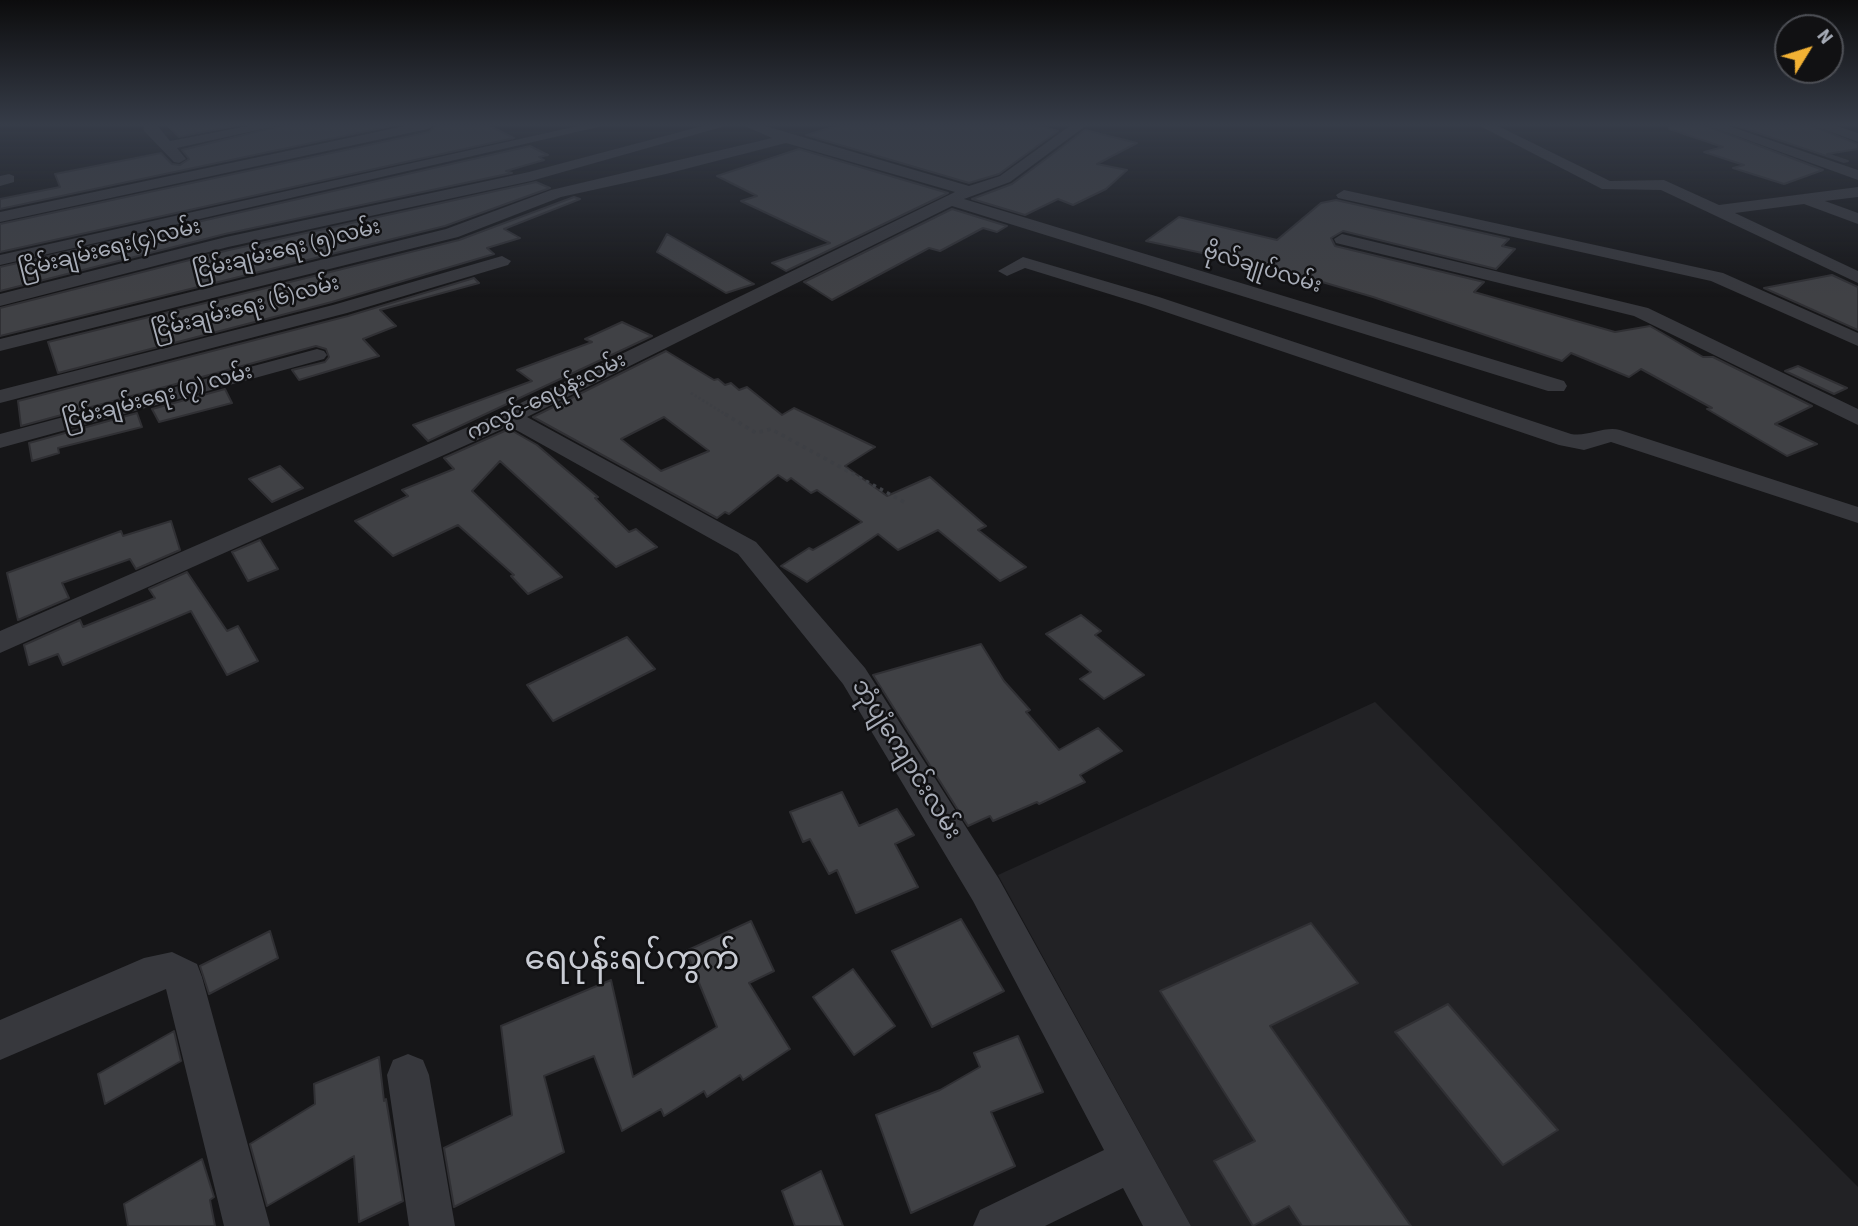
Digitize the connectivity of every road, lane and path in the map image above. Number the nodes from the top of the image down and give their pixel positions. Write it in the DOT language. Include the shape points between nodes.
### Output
graph roads {
  1 [pos="157,182"];
  2 [pos="346,182"];
  3 [pos="502,182"];
  4 [pos="608,182"];
  5 [pos="919,182"];
  6 [pos="997,182"];
  7 [pos="1599,182"];
  8 [pos="1858,192"];
  9 [pos="1344,195"];
  10 [pos="961,196"];
  11 [pos="1808,200"];
  12 [pos="218,211"];
  13 [pos="1718,211"];
  14 [pos="7,215"];
  15 [pos="1858,219"];
  16 [pos="1342,239"];
  17 [pos="226,242"];
  18 [pos="0,260"];
  19 [pos="502,261"];
  20 [pos="1007,271"];
  21 [pos="1858,278"];
  22 [pos="0,300"];
  23 [pos="1858,340"];
  24 [pos="0,345"];
  25 [pos="317,355"];
  26 [pos="1556,386"];
  27 [pos="691,393"];
  28 [pos="0,397"];
  29 [pos="510,417"];
  30 [pos="1858,418"];
  31 [pos="0,441"];
  32 [pos="906,503"];
  33 [pos="1858,515"];
  34 [pos="0,643"];
  35 [pos="0,1040"];
  36 [pos="408,1075"];
  37 [pos="1132,1160"];
  38 [pos="247,1226"];
  39 [pos="432,1226"];
  40 [pos="996,1226"];
  41 [pos="1168,1226"];
  1 -- 14 [label="street"];
  2 -- 12 [label="street"];
  3 -- 17 [label="street, ငြိမ်းချမ်းရေး(၄)လမ်း"];
  4 -- 24 [label="street, ငြိမ်းချမ်းရေး (၅)လမ်း" via="556,193 452,233"];
  5 -- 10 [label="street, ဗိုလ်ချုပ်လမ်း"];
  6 -- 10 [label="street, ကလွင်-ရေပုန်းလမ်း"];
  7 -- 13 [label="street" via="1664,185"];
  8 -- 11 [label="street"];
  9 -- 23 [label="street" via="1717,277"];
  10 -- 26 [label="street, ဗိုလ်ချုပ်လမ်း"];
  10 -- 29 [label="street, ကလွင်-ရေပုန်းလမ်း"];
  11 -- 13 [label="street"];
  11 -- 15 [label="street"];
  12 -- 17 [label="street"];
  12 -- 18 [label="street"];
  13 -- 21 [label="street"];
  16 -- 30 [label="street" via="1641,312"];
  17 -- 22 [label="street, ငြိမ်းချမ်းရေး(၄)လမ်း"];
  19 -- 28 [label="street, ငြိမ်းချမ်းရေး (၆)လမ်း" via="340,309"];
  20 -- 33 [label="street" via="1023,262 1567,440 1584,443 1612,435"];
  25 -- 31 [label="street, ငြိမ်းချမ်းရေး (၇) လမ်း"];
  27 -- 32 [label="path" via="756,433 771,429"];
  29 -- 34 [label="street, ကလွင်-ရေပုန်းလမ်း"];
  29 -- 37 [label="street, ဘုံပျံကျောင်းလမ်း" via="747,548 853,676 986,890"];
  35 -- 38 [label="street" via="159,971 172,970 183,977"];
  36 -- 39 [label="street"];
  37 -- 40 [label="street"];
  37 -- 41 [label="street, ဘုံပျံကျောင်းလမ်း"];
}
